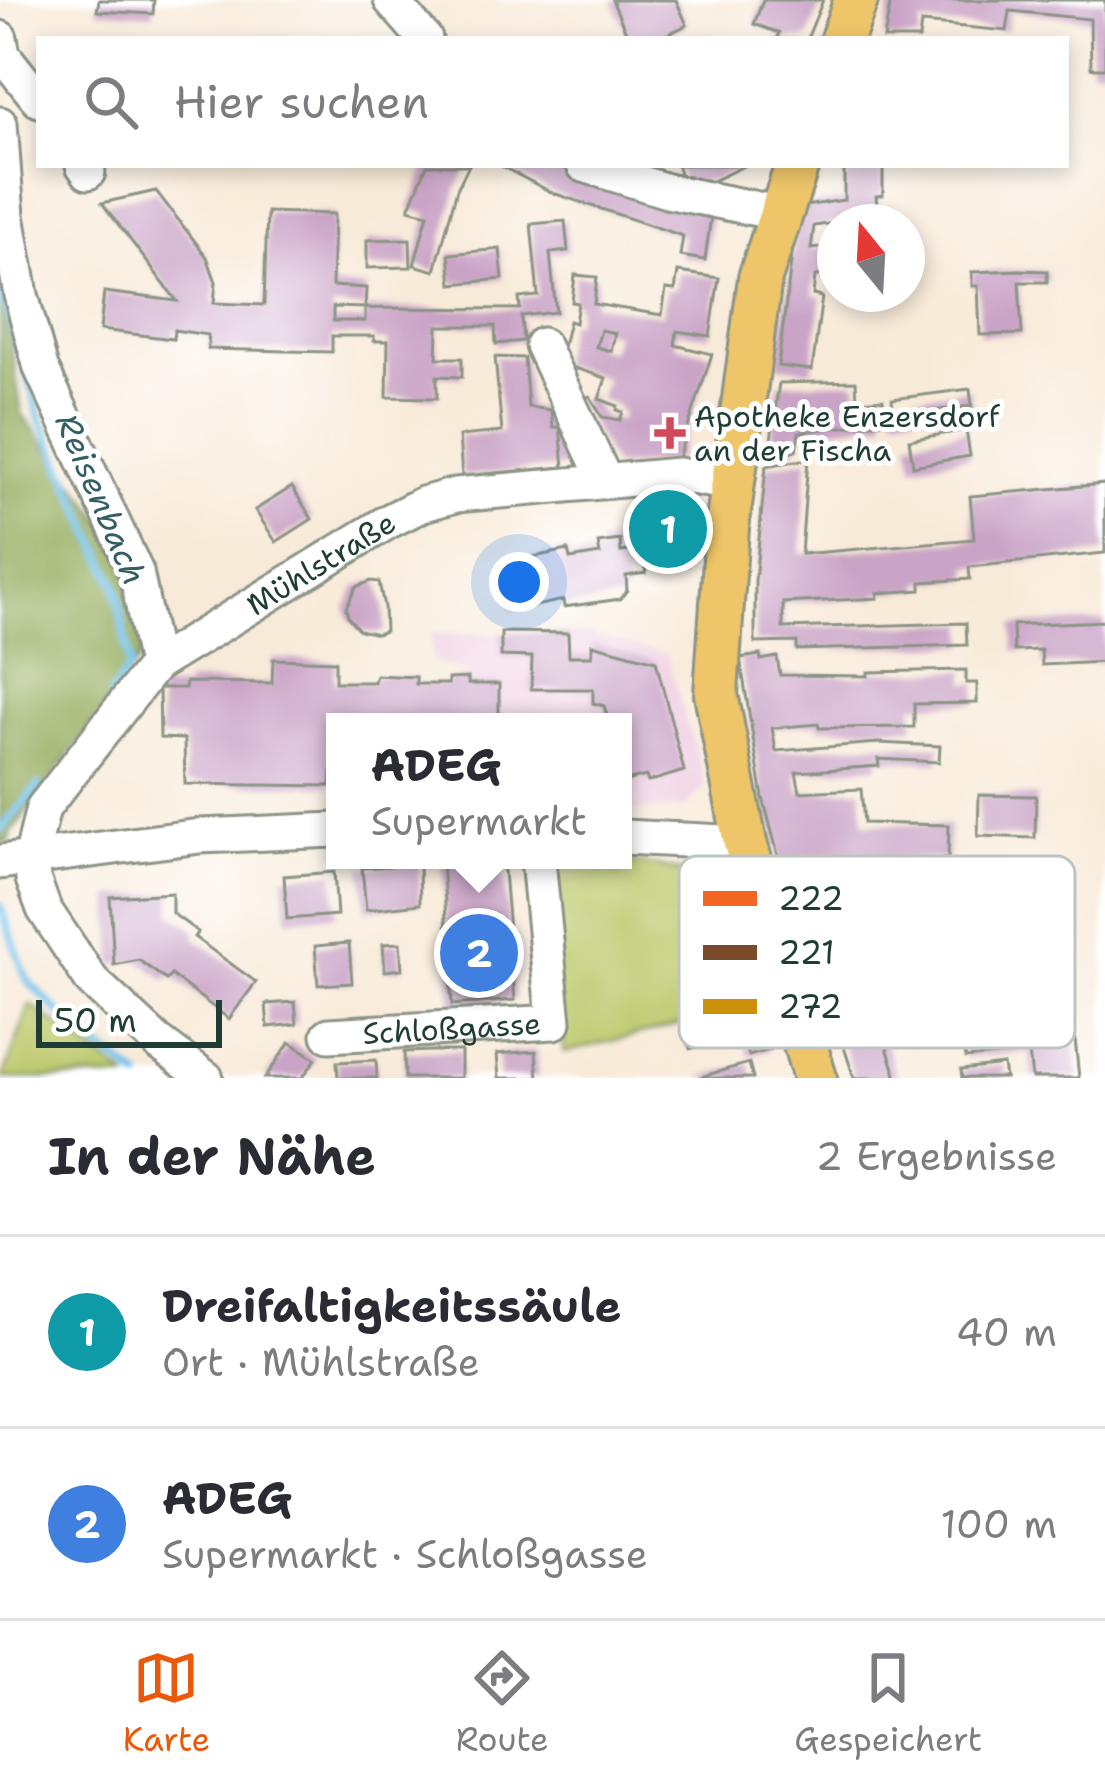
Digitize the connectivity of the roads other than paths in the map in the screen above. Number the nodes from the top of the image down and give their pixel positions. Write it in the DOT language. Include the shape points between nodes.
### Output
graph roads {
  1 [pos="391,0"];
  2 [pos="856,0"];
  3 [pos="421,36"];
  4 [pos="843,36"];
  5 [pos="1,55"];
  6 [pos="36,96"];
  7 [pos="0,124"];
  8 [pos="594,168"];
  9 [pos="796,168"];
  10 [pos="778,213"];
  11 [pos="542,345"];
  12 [pos="605,480"];
  13 [pos="733,484"];
  14 [pos="155,665"];
  15 [pos="326,830"];
  16 [pos="632,837"];
  17 [pos="745,843"];
  18 [pos="749,856"];
  19 [pos="14,861"];
  20 [pos="539,869"];
  21 [pos="329,1035"];
  22 [pos="805,1048"];
  23 [pos="206,1078"];
  24 [pos="814,1078"];
  1 -- 3 [label="street"];
  2 -- 4 [label="main road"];
  5 -- 6 [label="street"];
  7 -- 14 [label="street" via="14,256 41,368 136,572"];
  8 -- 10 [label="street"];
  9 -- 10 [label="main road"];
  10 -- 13 [label="main road" via="760,278"];
  11 -- 12 [label="street"];
  12 -- 13 [label="street, Mühlstraße" via="678,475"];
  12 -- 14 [label="street, Mühlstraße" via="423,504"];
  13 -- 17 [label="main road" via="716,694"];
  14 -- 19 [label="street, Mühlstraße" via="43,808"];
  15 -- 19 [label="street" via="200,836"];
  16 -- 17 [label="street"];
  17 -- 18 [label="main road"];
  19 -- 23 [label="street" via="33,879 92,981"];
  20 -- 21 [label="street, Schloßgasse" via="554,1022"];
  22 -- 24 [label="main road"];
}
